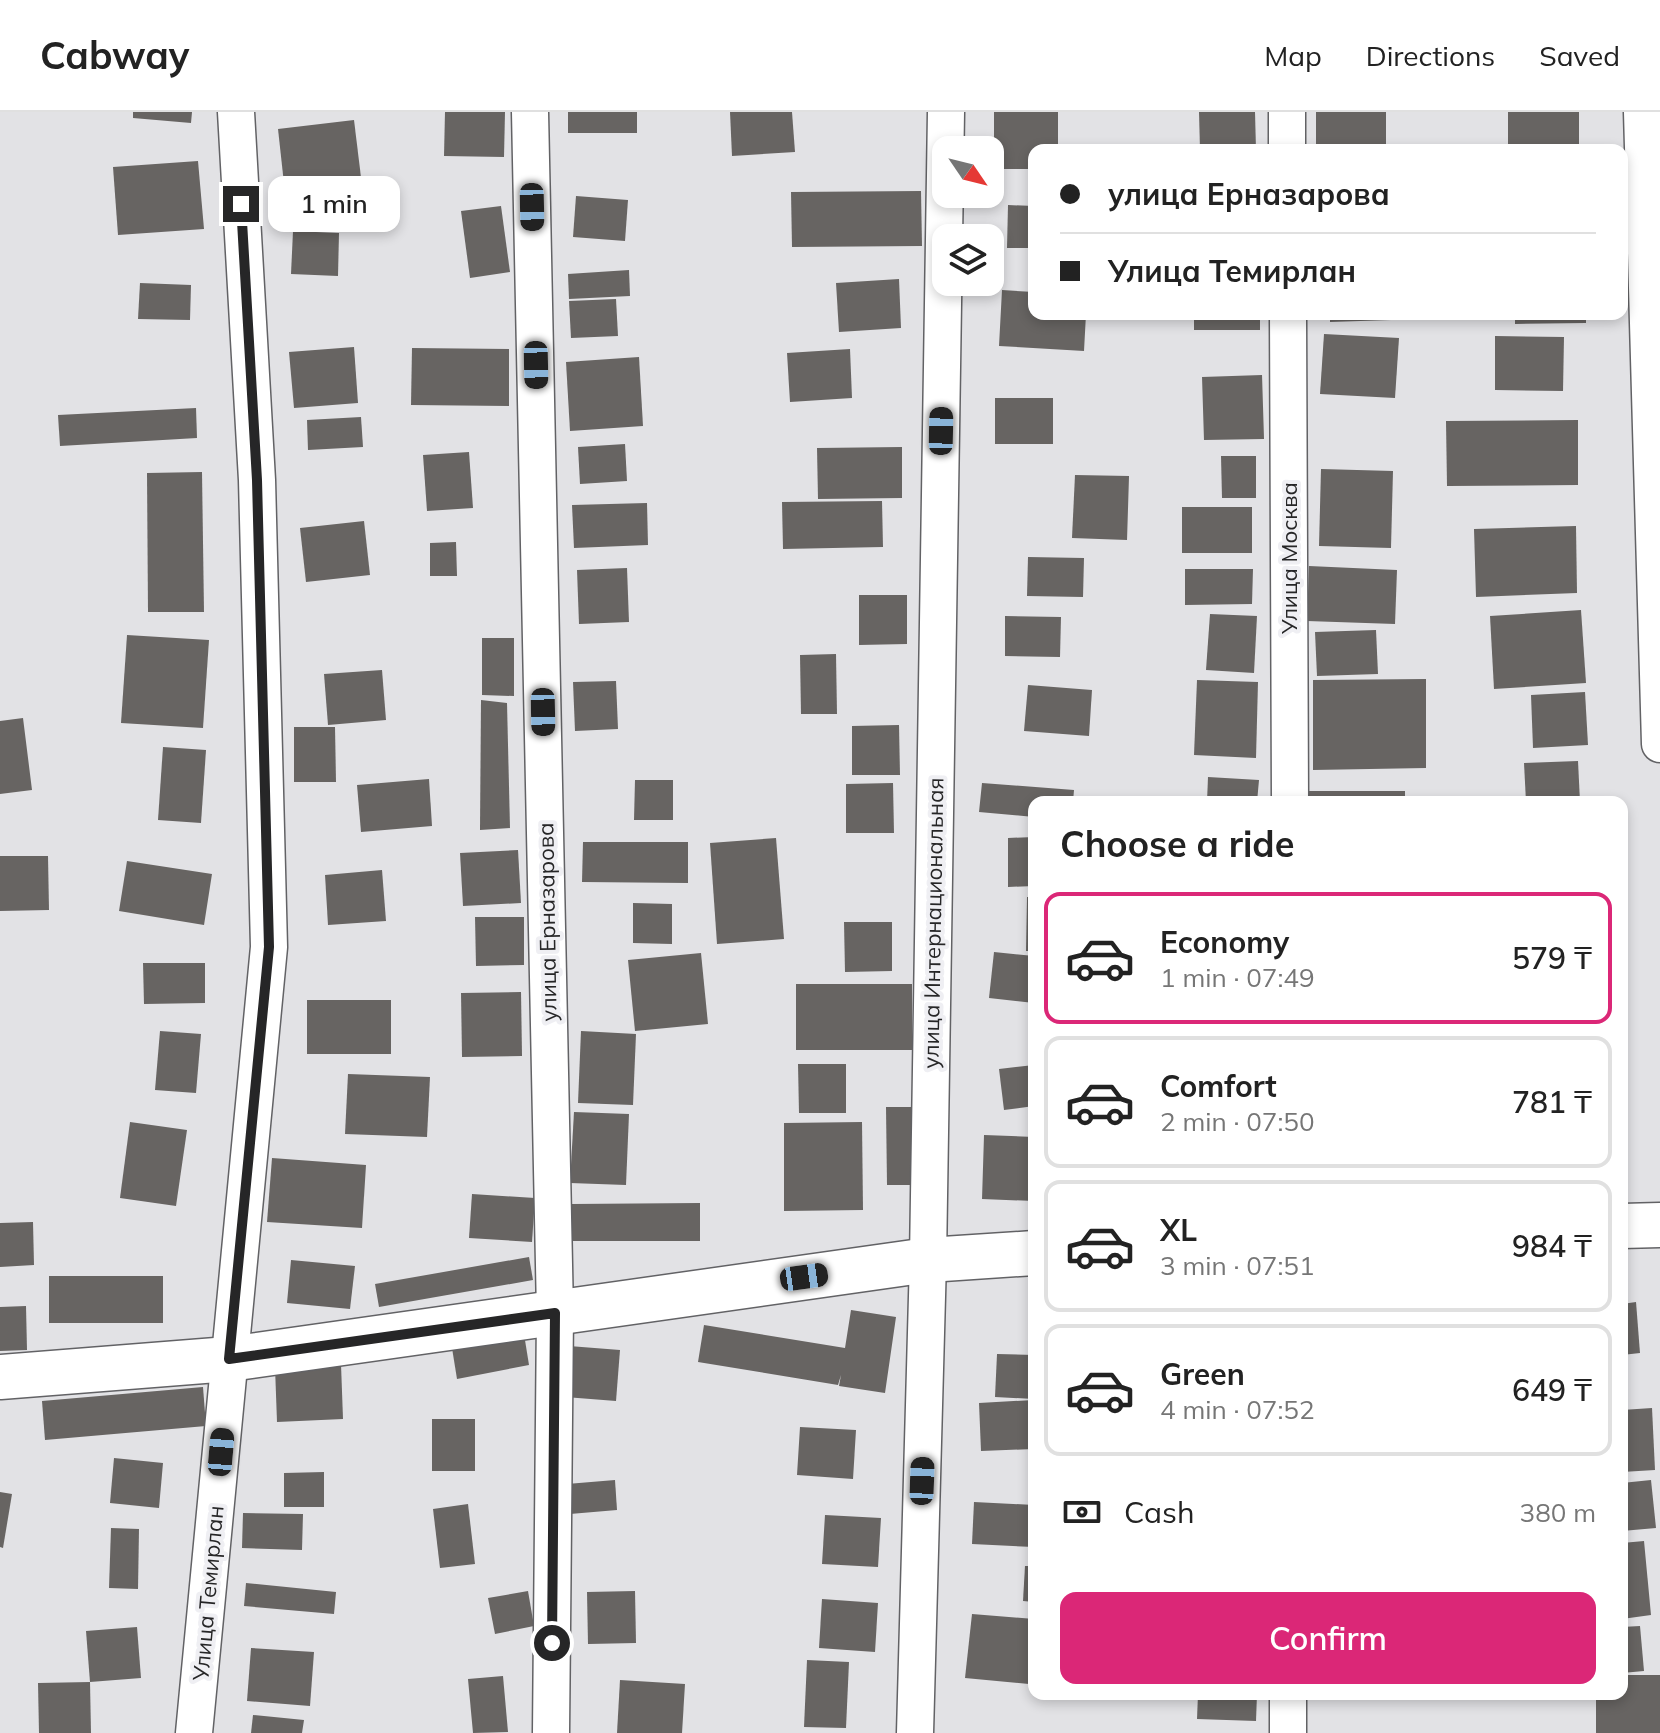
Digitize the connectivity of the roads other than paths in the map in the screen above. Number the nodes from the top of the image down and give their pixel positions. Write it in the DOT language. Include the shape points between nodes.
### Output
graph roads {
  1 [pos="236,112"];
  2 [pos="530,112"];
  3 [pos="946,112"];
  4 [pos="1287,112"];
  5 [pos="1642,112"];
  6 [pos="1287,144"];
  7 [pos="1288,320"];
  8 [pos="1660,744"];
  9 [pos="1290,796"];
  10 [pos="1660,1225"];
  11 [pos="1628,1226"];
  12 [pos="1028,1253"];
  13 [pos="928,1260"];
  14 [pos="555,1313"];
  15 [pos="229,1359"];
  16 [pos="0,1377"];
  17 [pos="1288,1700"];
  18 [pos="194,1733"];
  19 [pos="551,1733"];
  20 [pos="915,1733"];
  21 [pos="1288,1733"];
  1 -- 15 [label="street, Улица Темирлан" via="257,480 269,947"];
  2 -- 14 [label="street, улица Ерназарова"];
  3 -- 13 [label="street, улица Интернациональная"];
  4 -- 6 [label="street"];
  5 -- 8 [label="street"];
  7 -- 9 [label="street, Улица Москва"];
  10 -- 11 [label="street"];
  12 -- 13 [label="street"];
  13 -- 14 [label="street"];
  13 -- 20 [label="street, улица Интернациональная"];
  14 -- 15 [label="street"];
  14 -- 19 [label="street, улица Ерназарова"];
  15 -- 16 [label="street"];
  15 -- 18 [label="street, Улица Темирлан"];
  17 -- 21 [label="street"];
}
